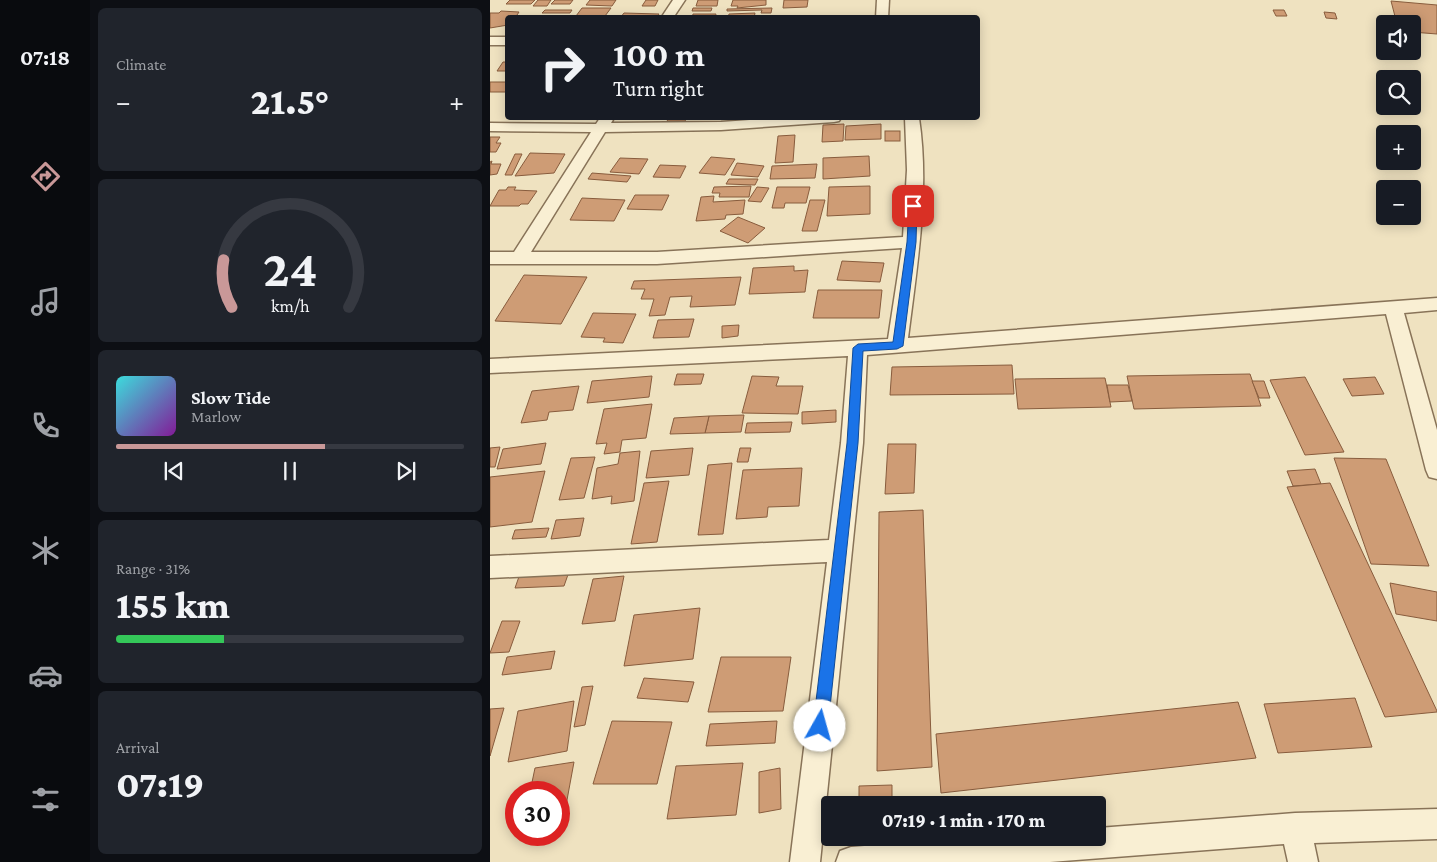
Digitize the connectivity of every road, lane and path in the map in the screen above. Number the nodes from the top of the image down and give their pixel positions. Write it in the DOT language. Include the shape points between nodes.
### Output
graph roads {
  1 [pos="679,0"];
  2 [pos="883,0"];
  3 [pos="669,15"];
  4 [pos="882,15"];
  5 [pos="490,41"];
  6 [pos="505,41"];
  7 [pos="806,120"];
  8 [pos="912,120"];
  9 [pos="604,123"];
  10 [pos="490,127"];
  11 [pos="911,242"];
  12 [pos="490,258"];
  13 [pos="518,259"];
  14 [pos="1437,304"];
  15 [pos="1394,309"];
  16 [pos="897,346"];
  17 [pos="858,348"];
  18 [pos="490,366"];
  19 [pos="1437,470"];
  20 [pos="840,550"];
  21 [pos="490,566"];
  22 [pos="1437,824"];
  23 [pos="1294,828"];
  24 [pos="995,857"];
  25 [pos="805,862"];
  26 [pos="851,862"];
  27 [pos="1303,862"];
  1 -- 3 [label="street"];
  2 -- 4 [label="street"];
  5 -- 6 [label="street"];
  7 -- 9 [label="street" via="721,126"];
  8 -- 11 [label="street" via="915,170"];
  9 -- 10 [label="street"];
  9 -- 13 [label="street"];
  11 -- 13 [label="street" via="657,258"];
  11 -- 16 [label="street"];
  12 -- 13 [label="street"];
  14 -- 15 [label="street"];
  15 -- 16 [label="street"];
  15 -- 19 [label="street"];
  16 -- 17 [label="street"];
  17 -- 18 [label="street"];
  17 -- 20 [label="street"];
  20 -- 21 [label="street"];
  20 -- 25 [label="street"];
  22 -- 23 [label="street"];
  23 -- 24 [label="street"];
  23 -- 27 [label="street"];
  24 -- 26 [label="street"];
}
